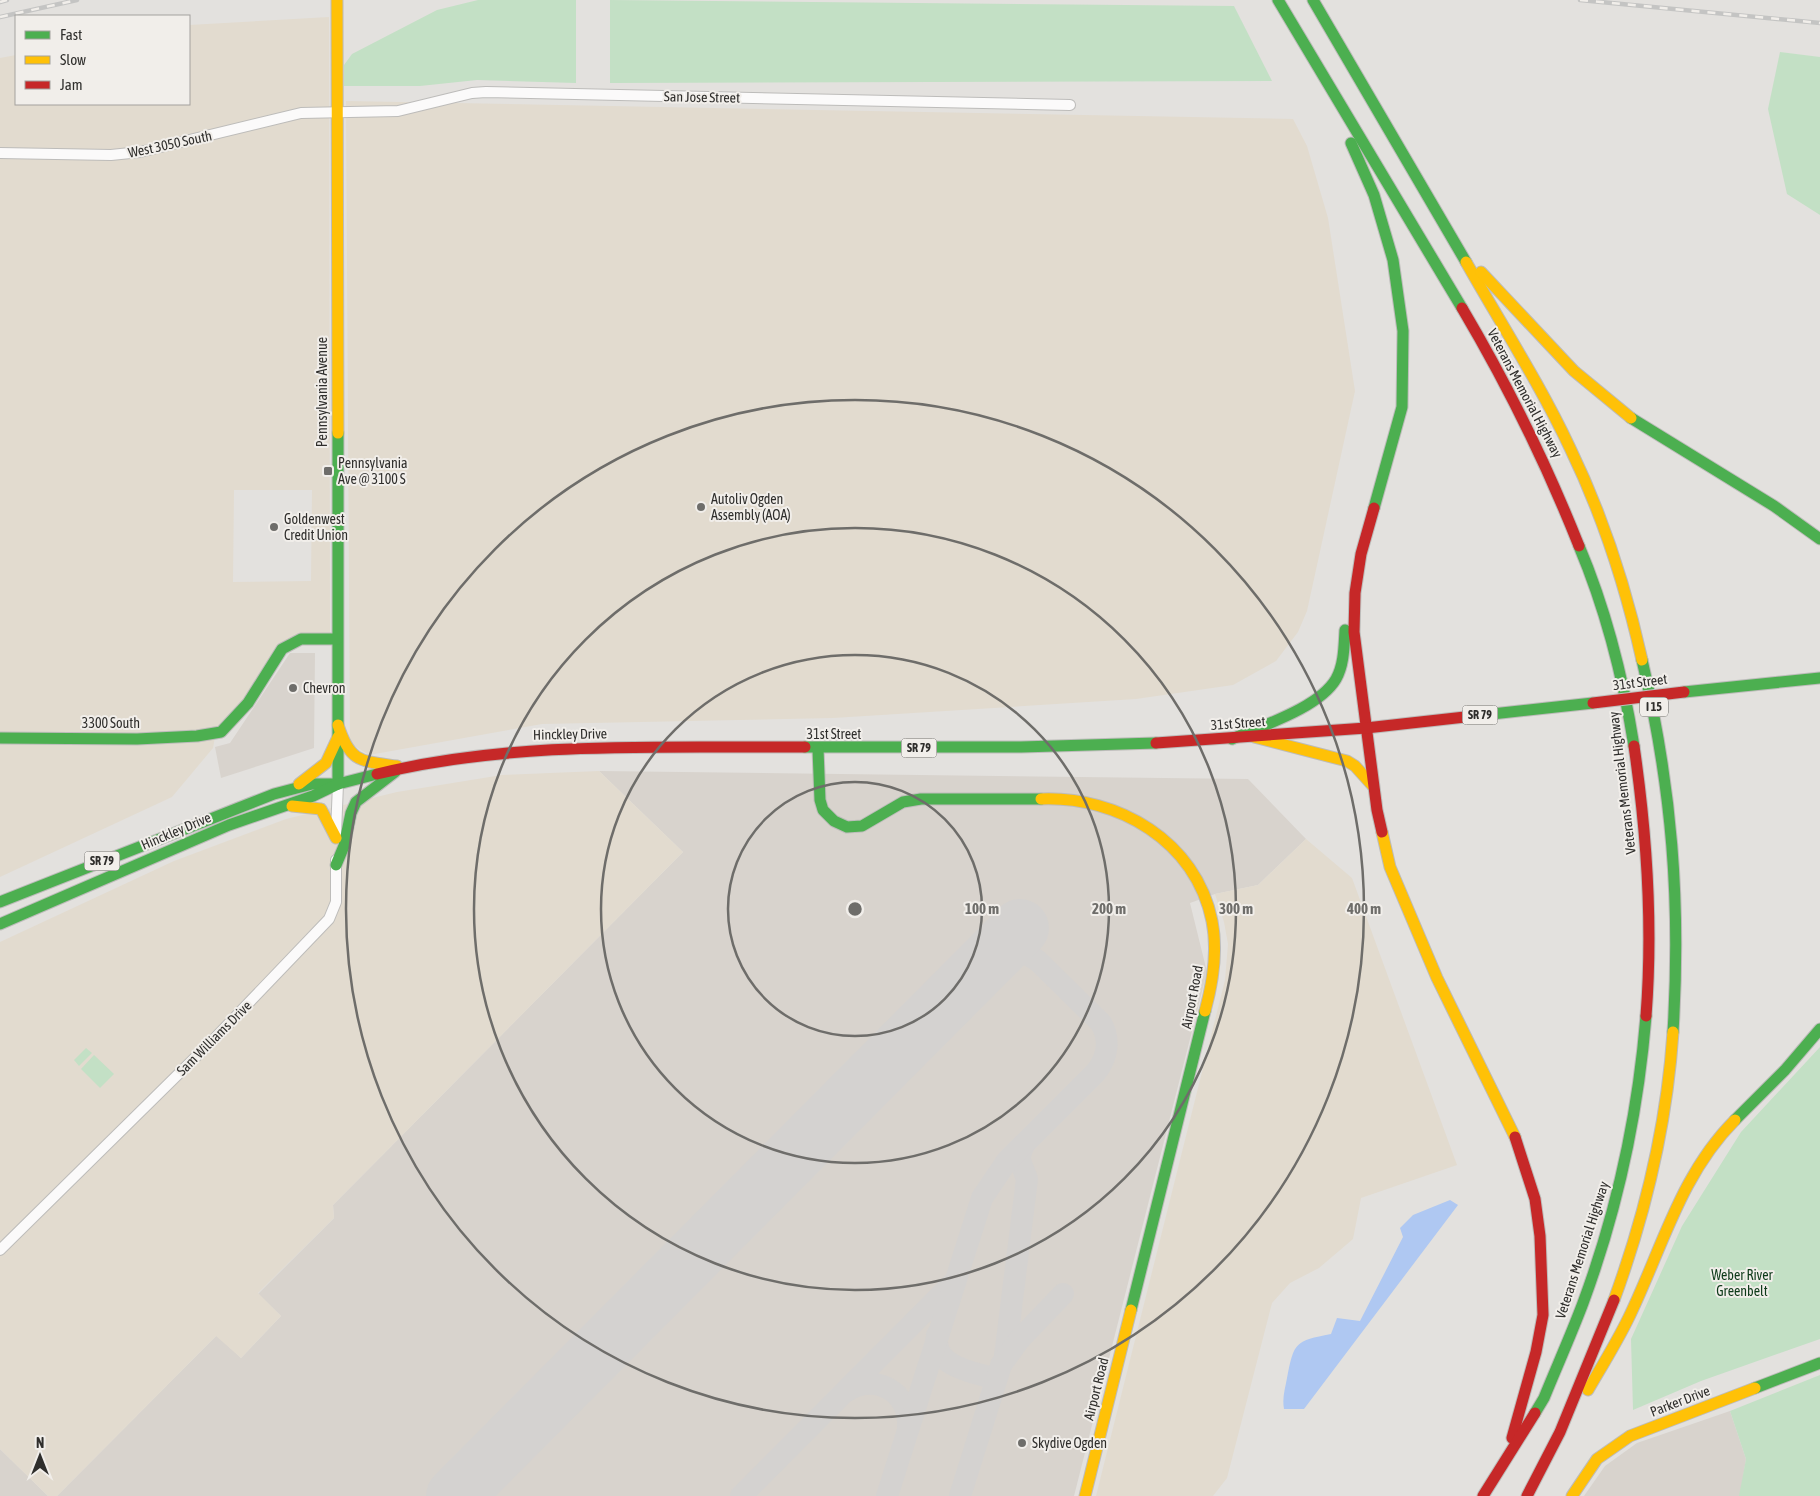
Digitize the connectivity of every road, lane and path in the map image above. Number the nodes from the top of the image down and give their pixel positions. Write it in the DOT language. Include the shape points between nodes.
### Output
graph roads {
  1 [pos="337,0"];
  2 [pos="1314,3"];
  3 [pos="1281,5"];
  4 [pos="1315,64"];
  5 [pos="1070,105"];
  6 [pos="337,111"];
  7 [pos="0,153"];
  8 [pos="1454,244"];
  9 [pos="1820,539"];
  10 [pos="1361,554"];
  11 [pos="337,639"];
  12 [pos="1820,678"];
  13 [pos="338,725"];
  14 [pos="1366,728"];
  15 [pos="338,737"];
  16 [pos="1254,737"];
  17 [pos="0,738"];
  18 [pos="1232,739"];
  19 [pos="656,748"];
  20 [pos="818,749"];
  21 [pos="403,768"];
  22 [pos="338,784"];
  23 [pos="1373,786"];
  24 [pos="294,788"];
  25 [pos="288,805"];
  26 [pos="336,838"];
  27 [pos="336,865"];
  28 [pos="0,902"];
  29 [pos="0,924"];
  30 [pos="1820,1029"];
  31 [pos="0,1250"];
  32 [pos="1820,1363"];
  33 [pos="1505,1460"];
  34 [pos="1545,1467"];
  35 [pos="1085,1496"];
  36 [pos="1483,1496"];
  37 [pos="1527,1496"];
  38 [pos="1572,1496"];
  1 -- 6 [label="main road, Pennsylvania Avenue"];
  2 -- 8 [label="main road, Veterans Memorial Highway / I 15"];
  3 -- 4 [label="main road, Veterans Memorial Highway / I 15"];
  4 -- 10 [label="main road" via="1374,195 1393,260 1403,331 1402,407"];
  4 -- 33 [label="main road, Veterans Memorial Highway / I 15" via="1500,372 1552,479 1610,630 1625,690 1643,810 1648,987 1643,1052 1631,1129 1613,1208 1583,1302 1544,1398"];
  5 -- 6 [label="street, San Jose Street" via="486,92 398,111"];
  6 -- 7 [label="street, West 3050 South" via="300,113 140,152 111,155"];
  6 -- 11 [label="main road, Pennsylvania Avenue"];
  8 -- 9 [label="main road" via="1534,331 1597,391 1636,422 1774,505"];
  8 -- 34 [label="main road, Veterans Memorial Highway / I 15" via="1564,434 1599,515 1631,612 1651,687 1673,842 1677,914 1675,994 1669,1072 1657,1145 1621,1285"];
  10 -- 14 [label="main road" via="1354,632"];
  10 -- 18 [label="main road" via="1350,576 1343,659 1331,686 1303,707"];
  11 -- 13 [label="main road, Pennsylvania Avenue"];
  11 -- 17 [label="main road, 3300 South" via="301,639 282,649 248,703 221,732 137,739"];
  12 -- 14 [label="main road, 31st Street / SR 79, bridge"];
  13 -- 15 [label="main road, Pennsylvania Avenue"];
  13 -- 21 [label="main road" via="350,755 363,762"];
  14 -- 16 [label="main road, 31st Street / SR 79"];
  14 -- 23 [label="main road"];
  15 -- 22 [label="main road, Pennsylvania Avenue"];
  15 -- 24 [label="main road" via="326,763"];
  16 -- 18 [label="main road, 31st Street / SR 79"];
  16 -- 23 [label="main road" via="1346,761"];
  18 -- 20 [label="main road, 31st Street / SR 79" via="1020,748"];
  19 -- 20 [label="main road, 31st Street / SR 79"];
  19 -- 21 [label="main road, Hinckley Drive / SR 79" via="521,751"];
  20 -- 35 [label="main road, Airport Road" via="818,786 823,810 834,821 847,826 862,826 903,802 921,799 1080,800 1132,816 1164,838 1184,862 1204,895 1212,918 1215,946 1213,981"];
  21 -- 22 [label="main road, Hinckley Drive / SR 79"];
  21 -- 27 [label="main road" via="352,807 345,843"];
  22 -- 24 [label="main road, Hinckley Drive / SR 79"];
  22 -- 25 [label="main road, Hinckley Drive / SR 79"];
  22 -- 26 [label="street, Sam Williams Drive"];
  23 -- 33 [label="main road" via="1393,875 1437,978 1513,1131 1535,1199 1543,1315 1536,1352"];
  24 -- 28 [label="main road, Hinckley Drive / SR 79" via="158,838"];
  25 -- 26 [label="main road" via="321,809"];
  25 -- 29 [label="main road, Hinckley Drive / SR 79" via="229,825"];
  26 -- 27 [label="street, Sam Williams Drive"];
  27 -- 31 [label="street, Sam Williams Drive" via="336,902 329,919 216,1037"];
  30 -- 34 [label="main road" via="1732,1123 1696,1170 1671,1216 1629,1317"];
  32 -- 38 [label="main road, Parker Drive" via="1630,1436 1597,1459"];
  33 -- 36 [label="main road, Veterans Memorial Highway / I 15"];
  34 -- 37 [label="main road, Veterans Memorial Highway / I 15"];
}
